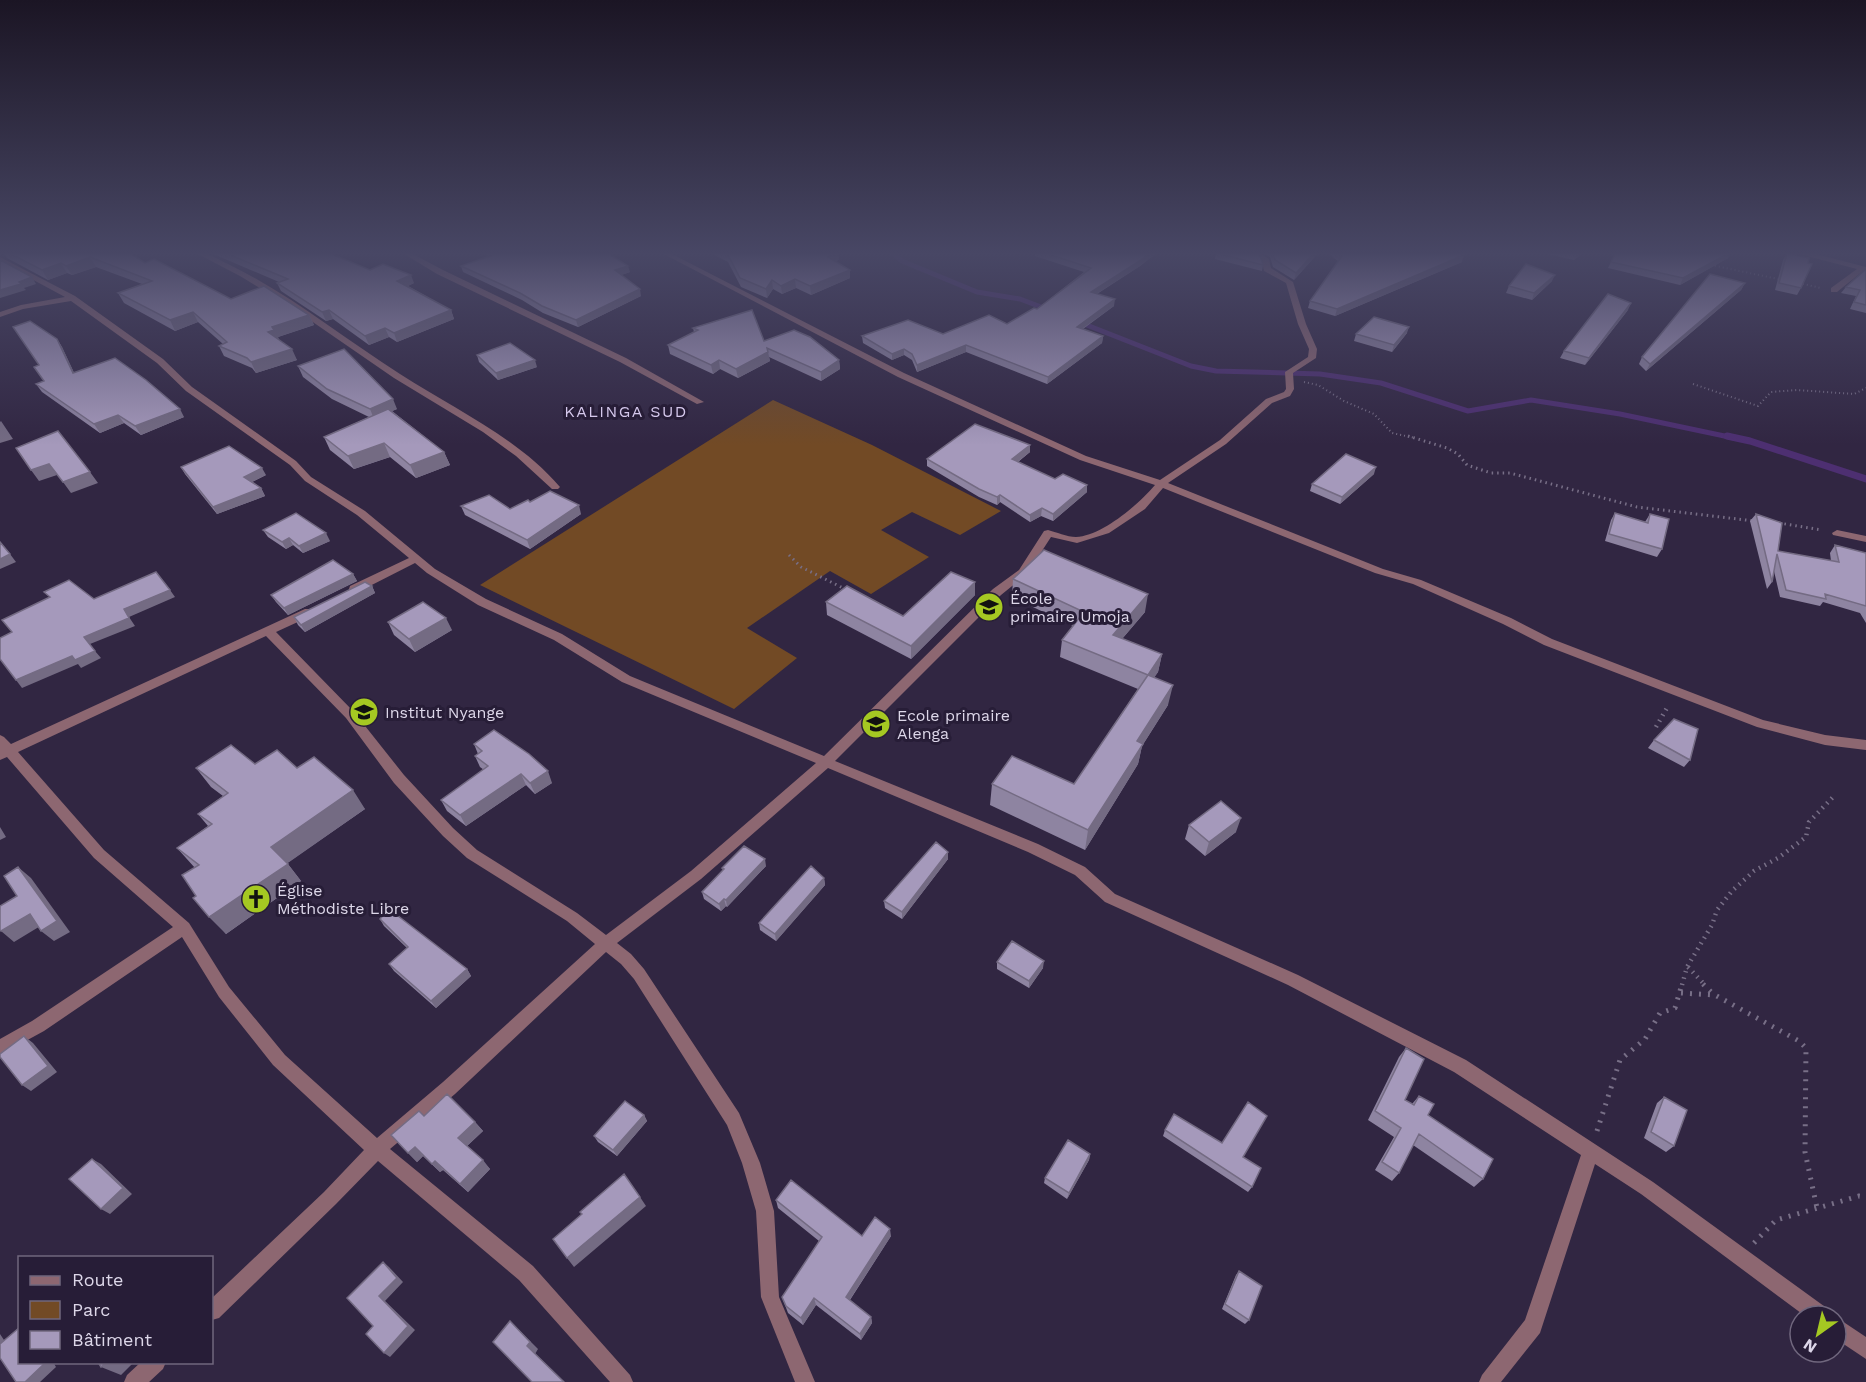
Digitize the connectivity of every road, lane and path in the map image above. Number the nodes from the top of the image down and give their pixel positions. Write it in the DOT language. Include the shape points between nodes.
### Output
graph roads {
  1 [pos="97,316"];
  2 [pos="311,316"];
  3 [pos="533,316"];
  4 [pos="788,316"];
  5 [pos="1300,316"];
  6 [pos="1288,379"];
  7 [pos="1693,384"];
  8 [pos="1866,388"];
  9 [pos="700,402"];
  10 [pos="1161,484"];
  11 [pos="555,487"];
  12 [pos="1757,521"];
  13 [pos="1768,522"];
  14 [pos="1838,532"];
  15 [pos="1866,539"];
  16 [pos="789,555"];
  17 [pos="415,559"];
  18 [pos="849,591"];
  19 [pos="342,595"];
  20 [pos="321,606"];
  21 [pos="269,632"];
  22 [pos="1673,691"];
  23 [pos="1656,727"];
  24 [pos="1866,745"];
  25 [pos="3,748"];
  26 [pos="825,762"];
  27 [pos="1834,795"];
  28 [pos="184,928"];
  29 [pos="606,943"];
  30 [pos="1688,967"];
  31 [pos="1681,993"];
  32 [pos="1714,995"];
  33 [pos="0,1047"];
  34 [pos="377,1149"];
  35 [pos="1591,1152"];
  36 [pos="1866,1197"];
  37 [pos="1816,1208"];
  38 [pos="1741,1257"];
  39 [pos="1805,1304"];
  40 [pos="213,1310"];
  41 [pos="1848,1336"];
  42 [pos="1866,1349"];
  43 [pos="154,1364"];
  44 [pos="134,1382"];
  45 [pos="623,1382"];
  46 [pos="805,1382"];
  47 [pos="1489,1382"];
  1 -- 17 [label="street" via="160,362 189,389 293,463 308,479 361,513"];
  2 -- 11 [label="street" via="397,376 486,430"];
  3 -- 9 [label="street"];
  4 -- 10 [label="street" via="970,408 1083,458"];
  5 -- 6 [label="street" via="1313,349 1312,358 1289,372"];
  6 -- 10 [label="street" via="1287,394 1269,400 1223,442"];
  6 -- 12 [label="path" via="1318,386 1374,414 1392,433 1447,448 1467,465 1491,473 1510,473 1637,507"];
  7 -- 8 [label="path" via="1758,406 1771,392 1854,393"];
  10 -- 22 [label="street" via="1362,565 1417,582 1548,642"];
  10 -- 26 [label="street" via="1141,507 1105,531 1077,540 1048,533 1023,572 997,592"];
  13 -- 14 [label="path"];
  14 -- 15 [label="street"];
  16 -- 18 [label="path" via="801,567"];
  17 -- 19 [label="street"];
  17 -- 26 [label="street" via="482,602 558,637 626,679"];
  20 -- 21 [label="street"];
  21 -- 25 [label="street"];
  21 -- 29 [label="street" via="350,716 399,779 448,832 472,854"];
  22 -- 23 [label="path"];
  22 -- 24 [label="street" via="1761,724 1825,740"];
  25 -- 28 [label="street" via="99,854"];
  26 -- 29 [label="street" via="696,875"];
  26 -- 35 [label="street" via="1080,871 1110,898 1293,980 1460,1066"];
  27 -- 30 [label="path" via="1809,822 1806,837 1754,871 1732,891 1717,910"];
  28 -- 33 [label="street" via="38,1026"];
  28 -- 34 [label="street" via="224,992 279,1060"];
  29 -- 34 [label="street"];
  29 -- 46 [label="street" via="639,974 733,1119 752,1163 765,1211 770,1297"];
  30 -- 31 [label="path"];
  30 -- 32 [label="path"];
  31 -- 32 [label="path"];
  31 -- 35 [label="path" via="1675,1008 1660,1013 1646,1039 1620,1060"];
  32 -- 37 [label="path" via="1806,1048 1805,1152"];
  34 -- 40 [label="street"];
  34 -- 45 [label="street" via="526,1273"];
  35 -- 38 [label="street"];
  35 -- 47 [label="street" via="1533,1326"];
  36 -- 37 [label="path"];
  37 -- 38 [label="path" via="1776,1220"];
  38 -- 39 [label="street"];
  41 -- 42 [label="street"];
  43 -- 44 [label="street"];
}
